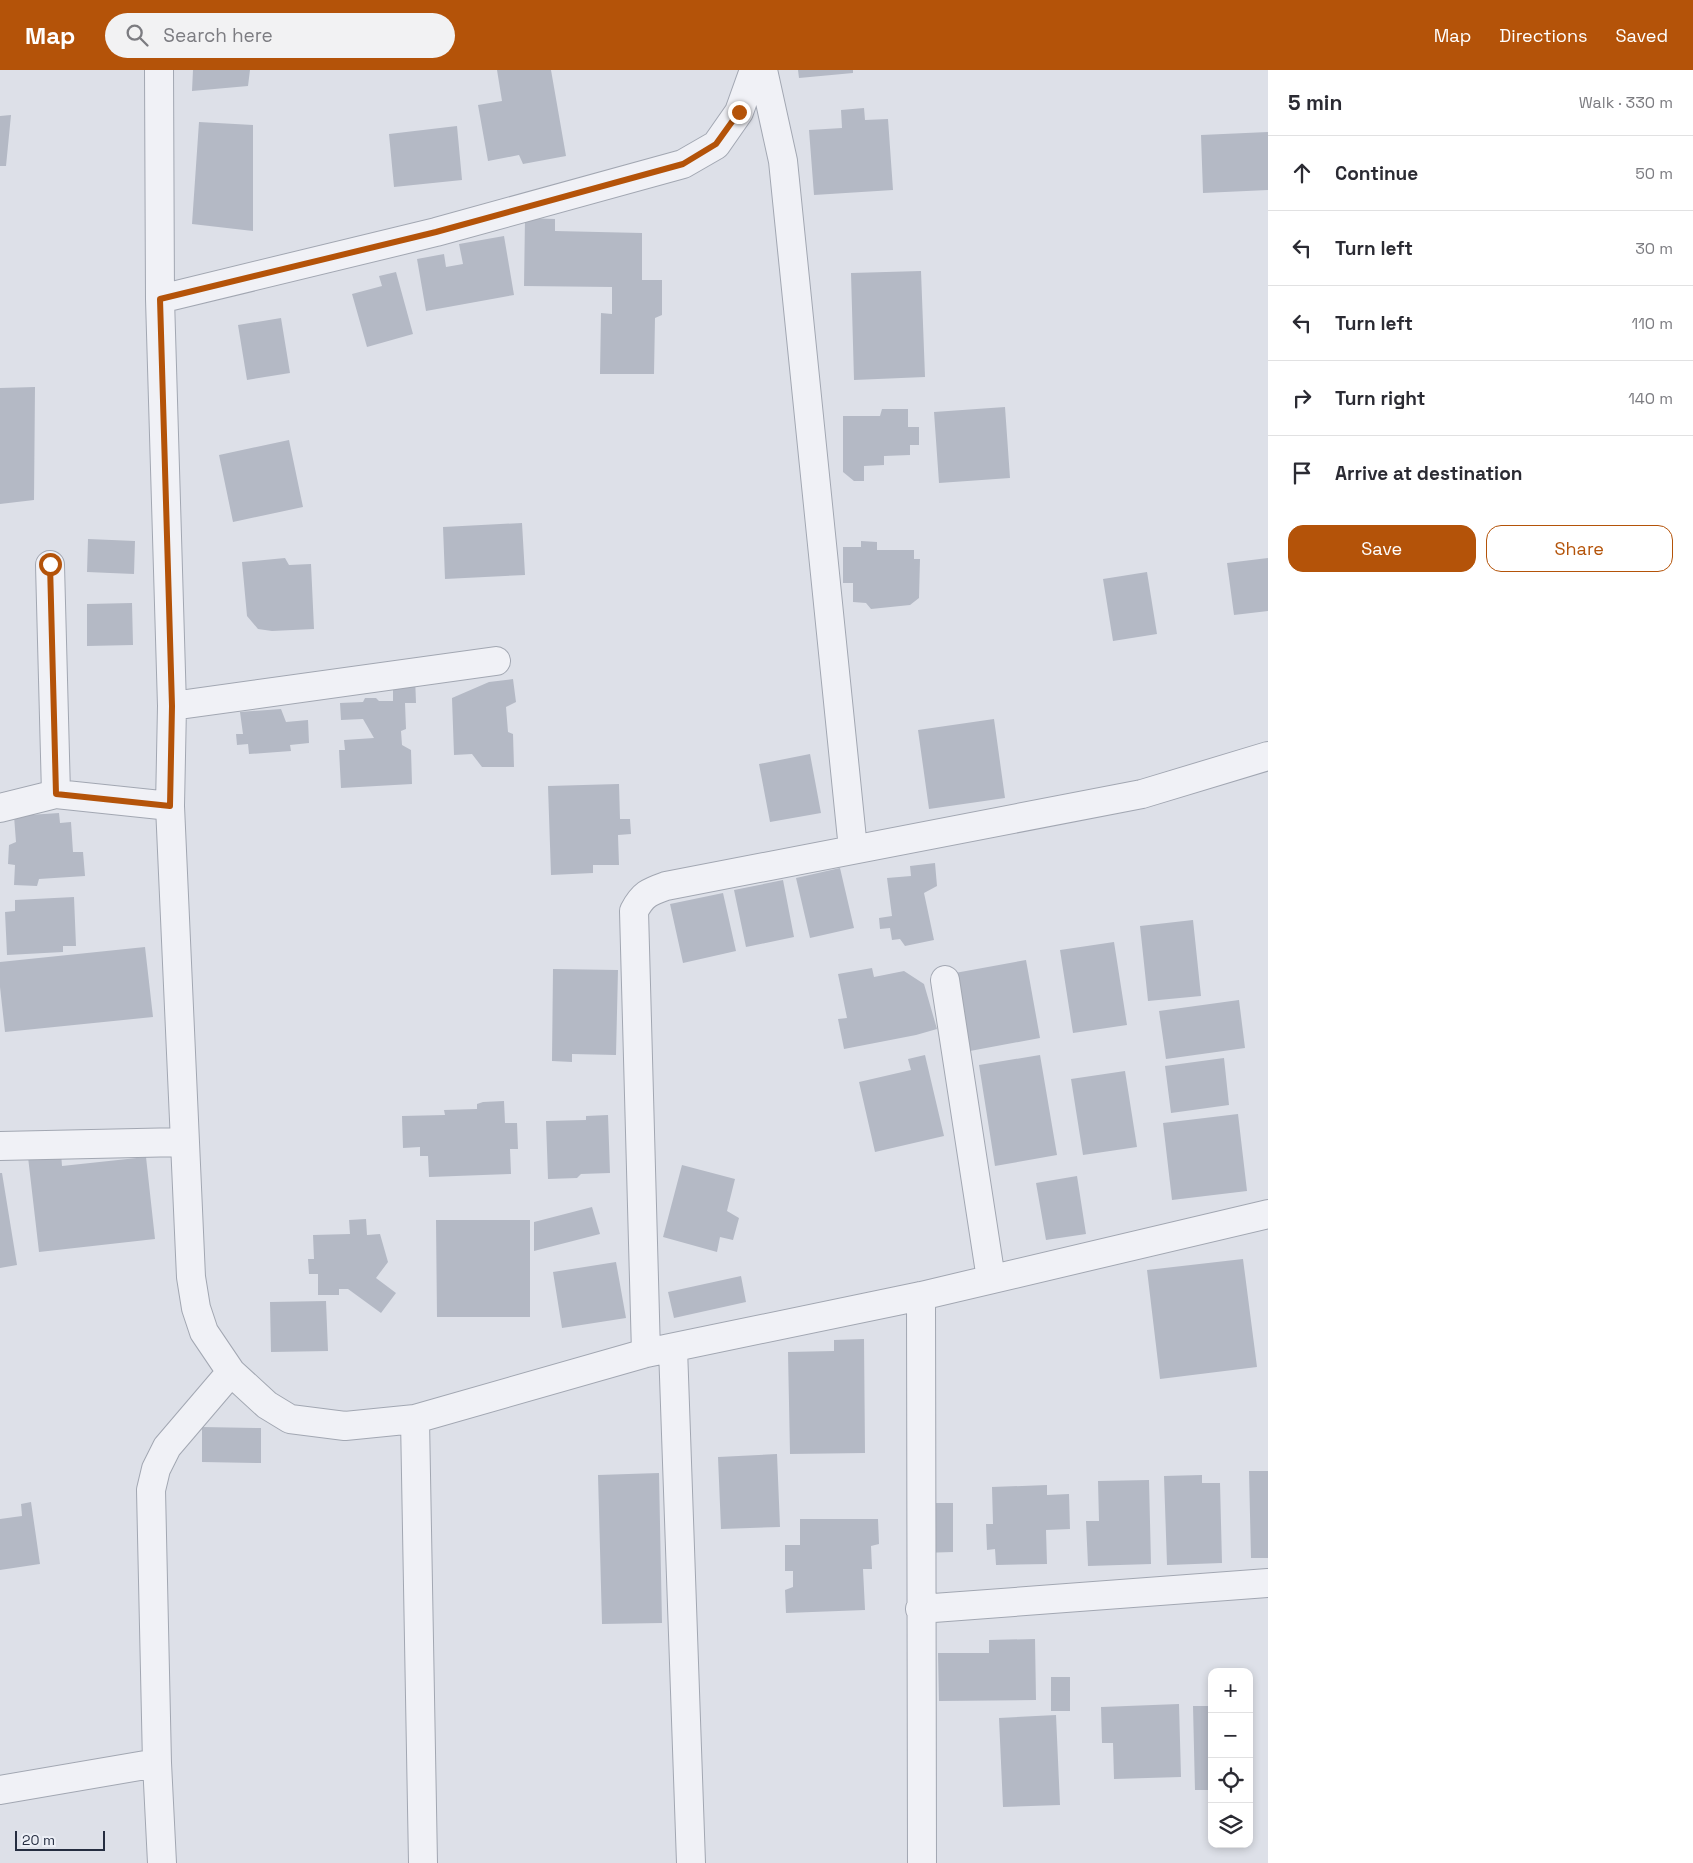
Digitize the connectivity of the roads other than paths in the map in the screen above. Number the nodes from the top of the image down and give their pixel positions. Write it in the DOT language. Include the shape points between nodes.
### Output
graph roads {
  1 [pos="159,70"];
  2 [pos="754,70"];
  3 [pos="763,70"];
  4 [pos="160,299"];
  5 [pos="50,564"];
  6 [pos="496,661"];
  7 [pos="172,706"];
  8 [pos="1268,756"];
  9 [pos="56,794"];
  10 [pos="170,806"];
  11 [pos="0,808"];
  12 [pos="853,849"];
  13 [pos="945,980"];
  14 [pos="183,1142"];
  15 [pos="0,1146"];
  16 [pos="1268,1214"];
  17 [pos="991,1279"];
  18 [pos="921,1296"];
  19 [pos="673,1348"];
  20 [pos="646,1353"];
  21 [pos="231,1372"];
  22 [pos="415,1419"];
  23 [pos="1268,1583"];
  24 [pos="920,1609"];
  25 [pos="157,1763"];
  26 [pos="0,1790"];
  27 [pos="162,1863"];
  28 [pos="423,1863"];
  29 [pos="691,1863"];
  30 [pos="922,1863"];
  1 -- 4 [label="street"];
  2 -- 4 [label="street" via="739,112 716,144 683,164 436,232"];
  3 -- 12 [label="street" via="783,161"];
  4 -- 7 [label="street"];
  5 -- 9 [label="street"];
  6 -- 7 [label="street"];
  7 -- 10 [label="street"];
  8 -- 12 [label="street" via="1142,794"];
  9 -- 10 [label="street"];
  9 -- 11 [label="street"];
  10 -- 14 [label="street"];
  12 -- 20 [label="street" via="666,886 648,892 634,911"];
  13 -- 17 [label="street"];
  14 -- 15 [label="street"];
  14 -- 21 [label="street" via="190,1277 196,1308 204,1332"];
  16 -- 17 [label="street"];
  17 -- 18 [label="street"];
  18 -- 19 [label="street"];
  18 -- 24 [label="street"];
  19 -- 20 [label="street"];
  19 -- 29 [label="street"];
  20 -- 22 [label="street"];
  21 -- 22 [label="street" via="267,1406 290,1419 344,1426"];
  21 -- 25 [label="street" via="167,1447 156,1469 152,1490"];
  22 -- 28 [label="street"];
  23 -- 24 [label="street"];
  24 -- 30 [label="street"];
  25 -- 26 [label="street"];
  25 -- 27 [label="street"];
}
